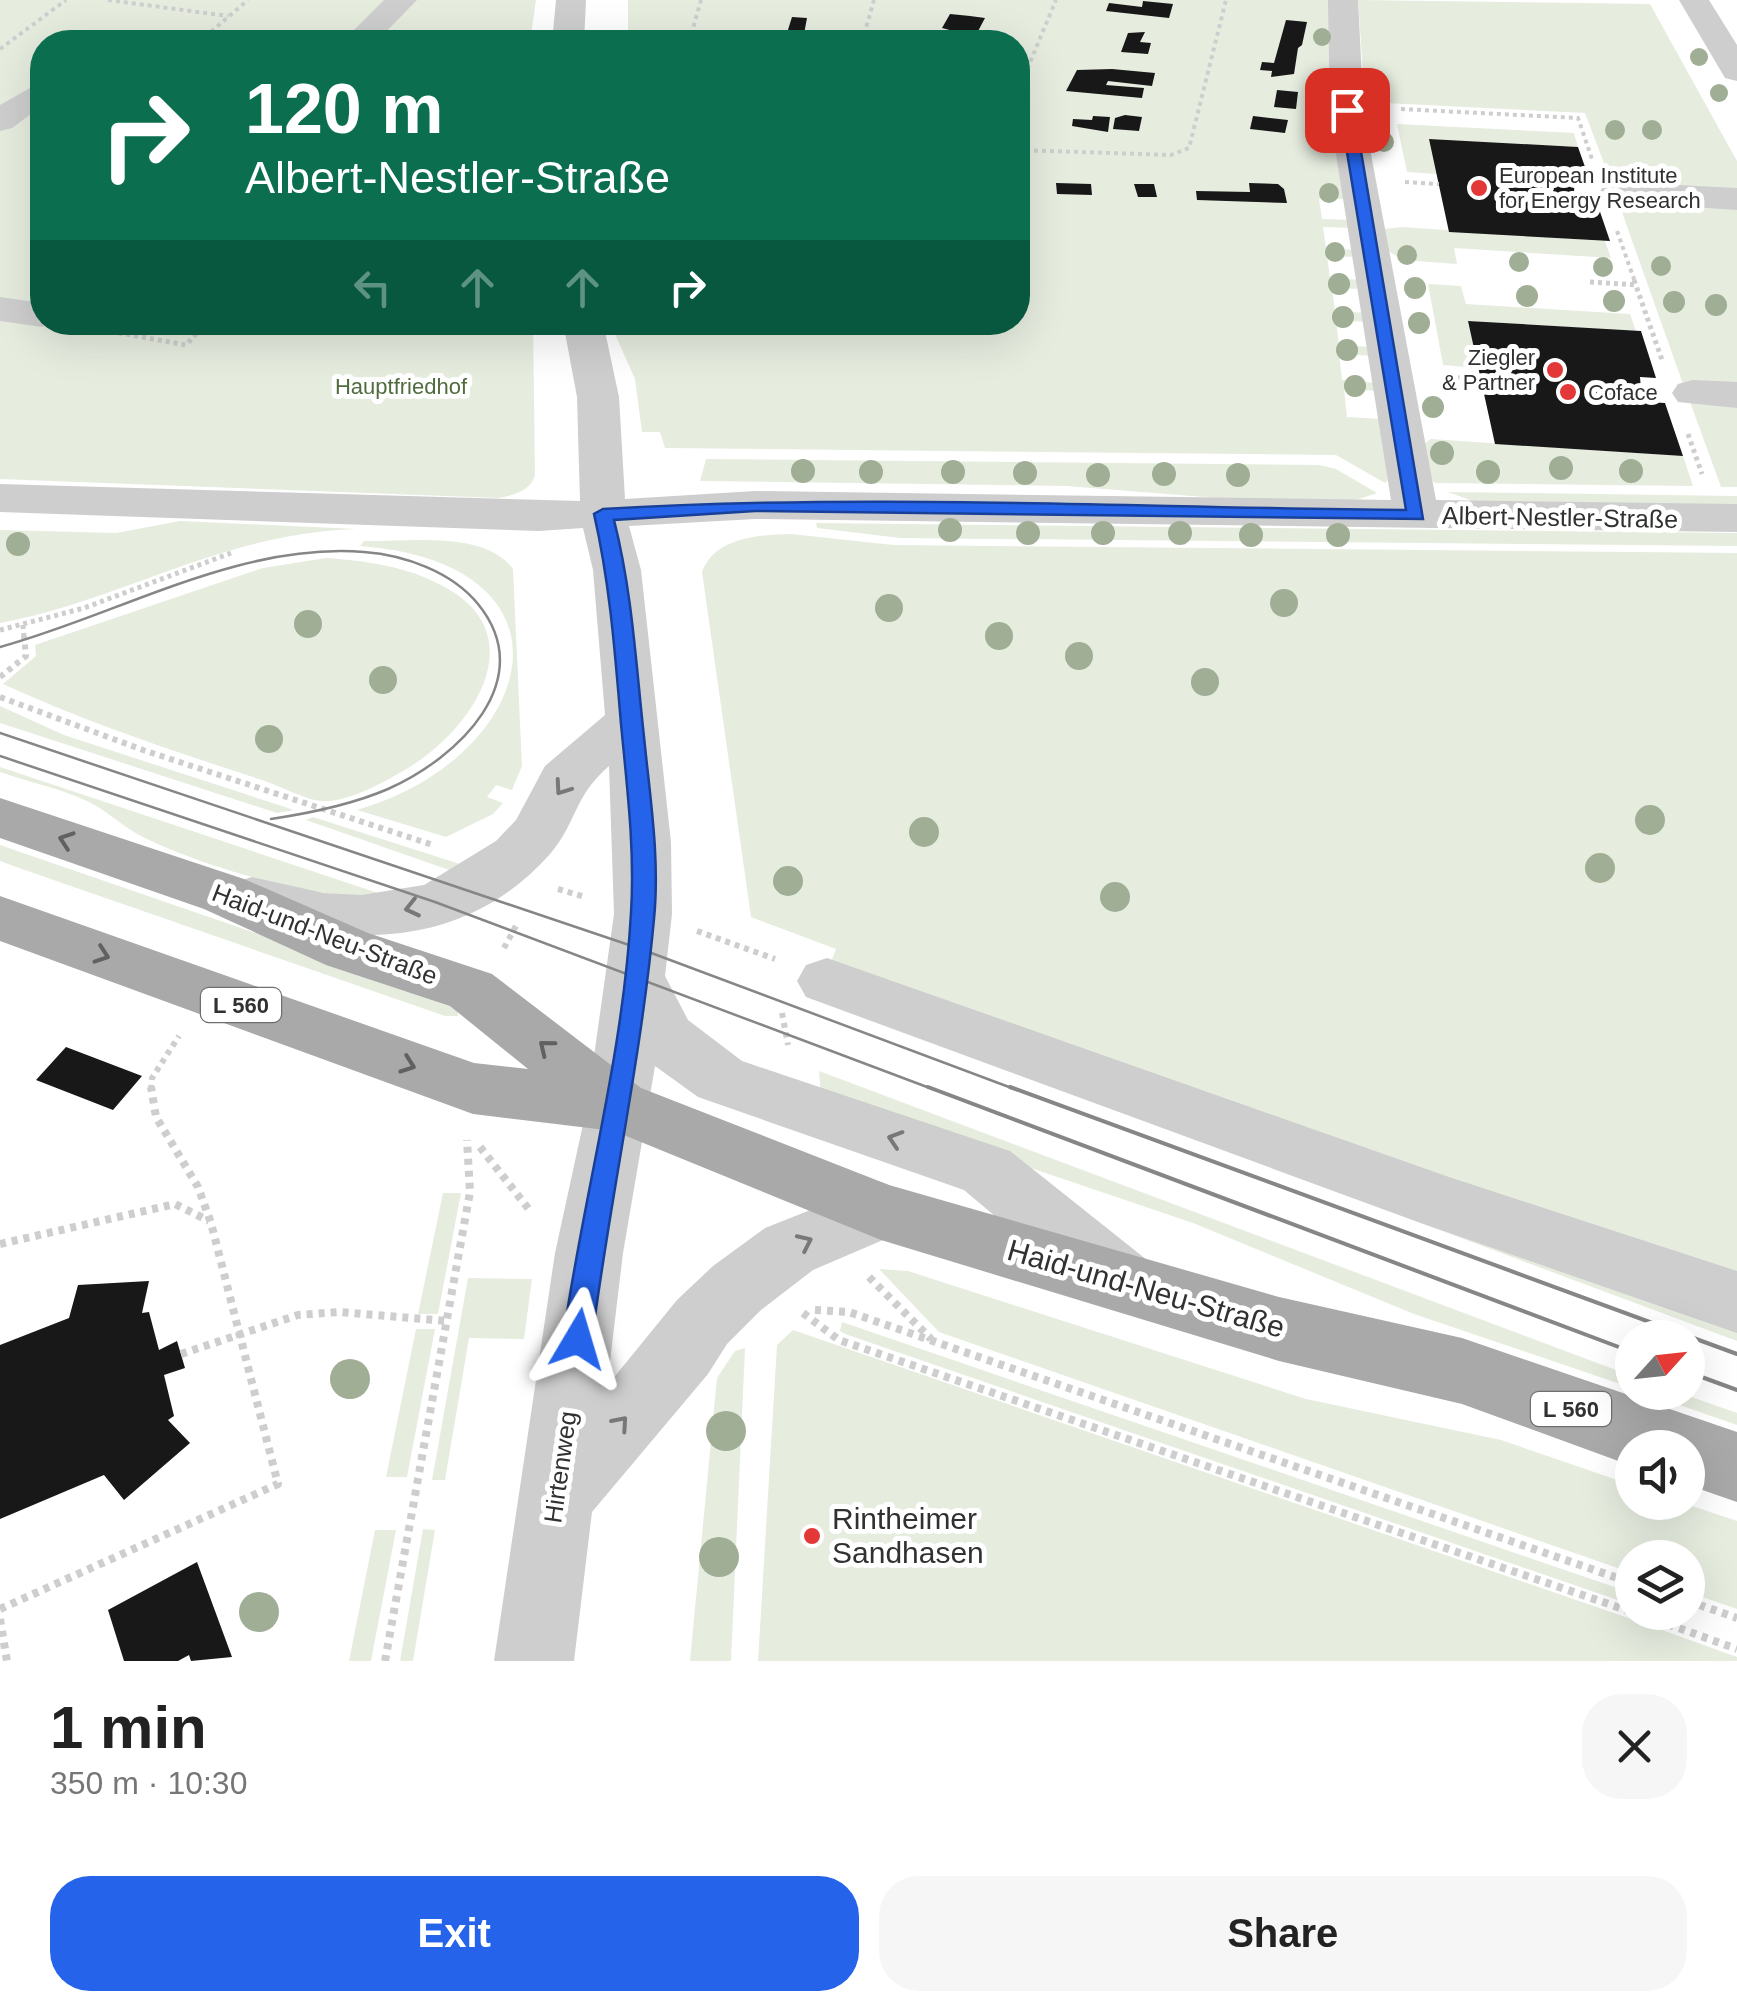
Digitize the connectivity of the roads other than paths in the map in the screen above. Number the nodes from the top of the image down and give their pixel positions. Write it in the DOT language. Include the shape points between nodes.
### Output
graph roads {
  1 [pos="402,0"];
  2 [pos="571,0"];
  3 [pos="1343,0"];
  4 [pos="1694,0"];
  5 [pos="371,30"];
  6 [pos="569,30"];
  7 [pos="1737,71"];
  8 [pos="30,99"];
  9 [pos="0,121"];
  10 [pos="1611,199"];
  11 [pos="1737,199"];
  12 [pos="0,309"];
  13 [pos="30,313"];
  14 [pos="586,335"];
  15 [pos="1737,395"];
  16 [pos="1682,397"];
  17 [pos="0,498"];
  18 [pos="603,514"];
  19 [pos="1416,515"];
  20 [pos="1737,518"];
  21 [pos="632,721"];
  22 [pos="0,818"];
  23 [pos="224,894"];
  24 [pos="0,918"];
  25 [pos="639,945"];
  26 [pos="826,981"];
  27 [pos="619,1106"];
  28 [pos="882,1211"];
  29 [pos="1125,1284"];
  30 [pos="1737,1302"];
  31 [pos="1630,1430"];
  32 [pos="1705,1456"];
  33 [pos="1737,1467"];
  34 [pos="556,1496"];
  35 [pos="534,1661"];
  1 -- 5 [label="street"];
  2 -- 6 [label="street"];
  3 -- 19 [label="street" via="1348,117"];
  4 -- 7 [label="street"];
  8 -- 9 [label="street"];
  10 -- 11 [label="street"];
  12 -- 13 [label="street"];
  14 -- 18 [label="street, Hirtenweg" via="598,396"];
  15 -- 16 [label="street"];
  17 -- 18 [label="street, Albert-Nestler-Straße" via="521,517"];
  18 -- 19 [label="street, Albert-Nestler-Straße" via="755,505"];
  18 -- 21 [label="street, Hirtenweg" via="617,570"];
  19 -- 20 [label="street, Albert-Nestler-Straße"];
  21 -- 23 [label="street, one-way" via="558,786 544,822 518,852 491,876 452,895 421,908 335,916"];
  21 -- 25 [label="street, Hirtenweg" via="643,842"];
  23 -- 22 [label="main road, Haid-und-Neu-Straße / L 560, one-way"];
  27 -- 23 [label="main road, Haid-und-Neu-Straße / L 560, one-way" via="471,990 347,949"];
  24 -- 27 [label="main road, Haid-und-Neu-Straße / L 560, one-way" via="473,1088"];
  25 -- 27 [label="street, Hirtenweg"];
  29 -- 25 [label="street, L 560, one-way" via="987,1170 720,1079 680,1056 658,1028"];
  26 -- 30 [label="street"];
  27 -- 28 [label="main road, Haid-und-Neu-Straße / L 560"];
  27 -- 34 [label="street, Hirtenweg" via="589,1253"];
  28 -- 29 [label="main road, Haid-und-Neu-Straße / L 560"];
  34 -- 28 [label="street, one-way" via="737,1288 789,1249"];
  29 -- 31 [label="main road, Haid-und-Neu-Straße / L 560" via="1462,1371"];
  32 -- 33 [label="main road, Haid-und-Neu-Straße / L 560"];
  34 -- 35 [label="street, Hirtenweg"];
}
